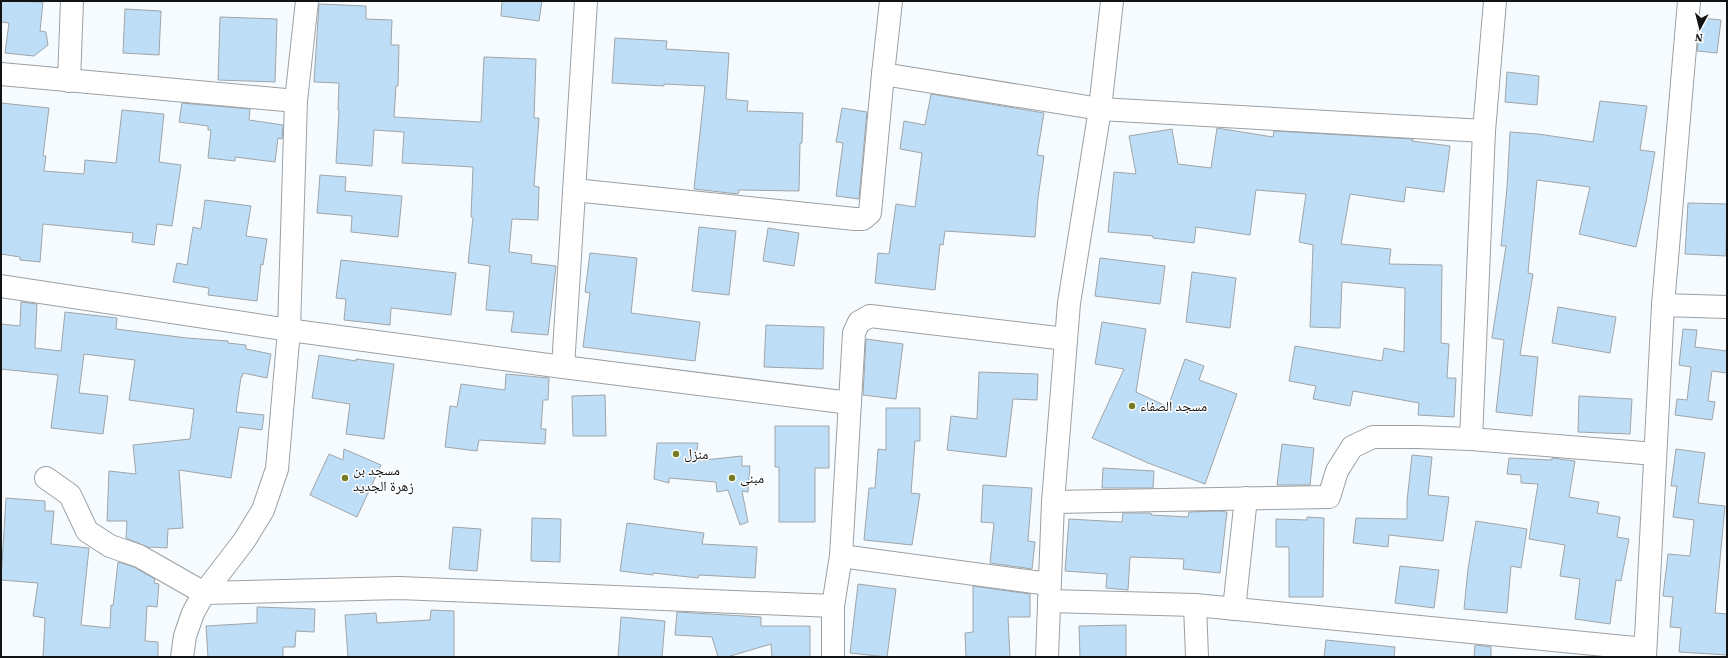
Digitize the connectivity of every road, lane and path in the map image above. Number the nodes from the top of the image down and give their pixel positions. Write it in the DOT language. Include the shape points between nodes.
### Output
graph roads {
  1 [pos="72,1"];
  2 [pos="307,1"];
  3 [pos="586,1"];
  4 [pos="891,1"];
  5 [pos="1112,1"];
  6 [pos="1495,1"];
  7 [pos="1689,1"];
  8 [pos="1,74"];
  9 [pos="883,74"];
  10 [pos="69,81"];
  11 [pos="296,101"];
  12 [pos="1100,109"];
  13 [pos="1484,131"];
  14 [pos="574,190"];
  15 [pos="1,286"];
  16 [pos="1663,304"];
  17 [pos="1727,308"];
  18 [pos="289,330"];
  19 [pos="1066,339"];
  20 [pos="563,367"];
  21 [pos="850,403"];
  22 [pos="1471,439"];
  23 [pos="1655,454"];
  24 [pos="46,478"];
  25 [pos="1246,498"];
  26 [pos="1053,502"];
  27 [pos="841,556"];
  28 [pos="1049,592"];
  29 [pos="204,593"];
  30 [pos="1195,605"];
  31 [pos="833,606"];
  32 [pos="1234,609"];
  33 [pos="1645,653"];
  34 [pos="182,657"];
  35 [pos="833,657"];
  36 [pos="1047,657"];
  37 [pos="1197,657"];
  1 -- 10 [label="street"];
  2 -- 11 [label="street"];
  3 -- 14 [label="street"];
  4 -- 9 [label="street"];
  5 -- 12 [label="street"];
  6 -- 13 [label="street"];
  7 -- 16 [label="street"];
  8 -- 10 [label="street"];
  9 -- 12 [label="street"];
  9 -- 14 [label="street" via="870,212 863,219"];
  10 -- 11 [label="street"];
  11 -- 18 [label="street"];
  12 -- 13 [label="street"];
  12 -- 19 [label="street" via="1069,303"];
  13 -- 22 [label="street"];
  14 -- 20 [label="street"];
  15 -- 18 [label="street"];
  16 -- 17 [label="street"];
  16 -- 23 [label="street"];
  18 -- 20 [label="street"];
  18 -- 29 [label="street" via="277,469 263,510"];
  19 -- 21 [label="street" via="870,316 859,322 854,333"];
  19 -- 26 [label="street"];
  20 -- 21 [label="street"];
  21 -- 27 [label="street"];
  22 -- 23 [label="street"];
  22 -- 25 [label="street" via="1373,437 1352,447 1338,471 1330,497"];
  23 -- 33 [label="street"];
  24 -- 29 [label="street" via="70,494 87,531 110,546 139,556"];
  25 -- 26 [label="street"];
  25 -- 32 [label="street"];
  26 -- 28 [label="street"];
  27 -- 28 [label="street"];
  27 -- 31 [label="street"];
  28 -- 30 [label="street"];
  28 -- 36 [label="street"];
  29 -- 31 [label="street" via="399,588"];
  29 -- 34 [label="street" via="192,613"];
  30 -- 32 [label="street"];
  30 -- 37 [label="street"];
  31 -- 35 [label="street"];
  32 -- 33 [label="street"];
}
